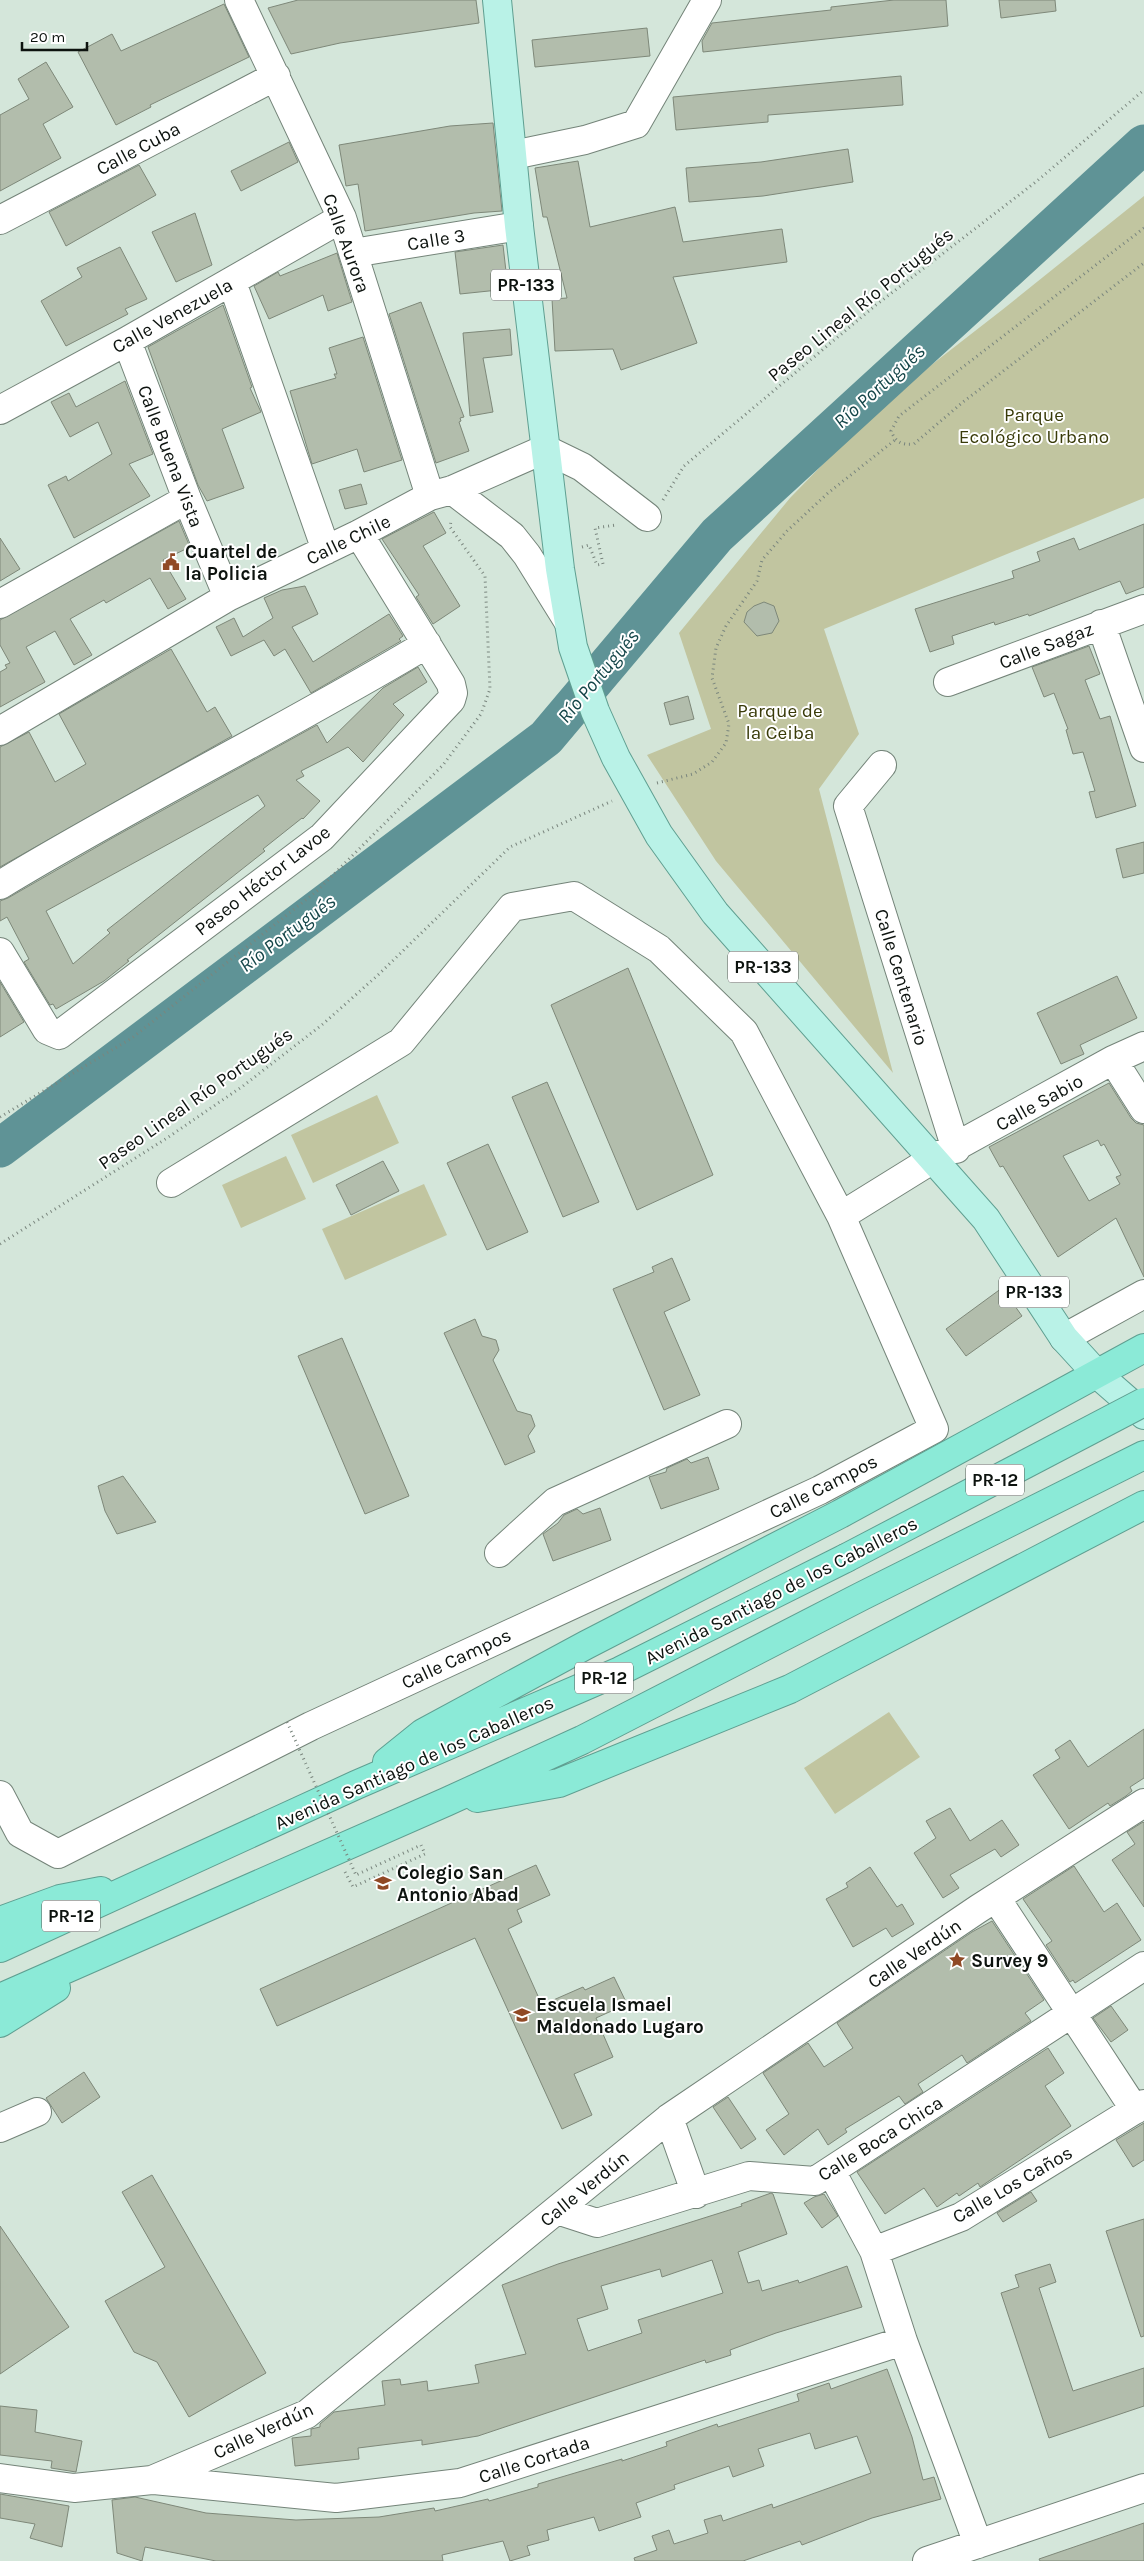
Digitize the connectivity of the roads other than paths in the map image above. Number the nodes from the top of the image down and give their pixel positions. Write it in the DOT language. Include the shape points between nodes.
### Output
graph roads {
  1 [pos="239,0"];
  2 [pos="497,0"];
  3 [pos="707,0"];
  4 [pos="276,76"];
  5 [pos="513,155"];
  6 [pos="342,218"];
  7 [pos="0,220"];
  8 [pos="519,226"];
  9 [pos="353,253"];
  10 [pos="232,282"];
  11 [pos="127,341"];
  12 [pos="0,410"];
  13 [pos="545,449"];
  14 [pos="441,493"];
  15 [pos="187,499"];
  16 [pos="646,518"];
  17 [pos="360,534"];
  18 [pos="326,550"];
  19 [pos="228,597"];
  20 [pos="0,604"];
  21 [pos="1144,609"];
  22 [pos="568,621"];
  23 [pos="1101,624"];
  24 [pos="427,644"];
  25 [pos="948,682"];
  26 [pos="0,731"];
  27 [pos="1144,748"];
  28 [pos="882,765"];
  29 [pos="0,885"];
  30 [pos="2,961"];
  31 [pos="1144,1046"];
  32 [pos="1113,1060"];
  33 [pos="1144,1109"];
  34 [pos="945,1154"];
  35 [pos="171,1183"];
  36 [pos="841,1216"];
  37 [pos="1144,1294"];
  38 [pos="1064,1338"];
  39 [pos="1144,1348"];
  40 [pos="1096,1373"];
  41 [pos="1144,1402"];
  42 [pos="1144,1416"];
  43 [pos="727,1424"];
  44 [pos="1144,1455"];
  45 [pos="1144,1505"];
  46 [pos="499,1553"];
  47 [pos="356,1786"];
  48 [pos="0,1795"];
  49 [pos="446,1802"];
  50 [pos="1144,1803"];
  51 [pos="141,1884"];
  52 [pos="996,1898"];
  53 [pos="0,1920"];
  54 [pos="133,1939"];
  55 [pos="0,1948"];
  56 [pos="1144,1966"];
  57 [pos="0,1998"];
  58 [pos="1072,2014"];
  59 [pos="0,2023"];
  60 [pos="1139,2107"];
  61 [pos="36,2112"];
  62 [pos="669,2118"];
  63 [pos="0,2128"];
  64 [pos="831,2171"];
  65 [pos="696,2194"];
  66 [pos="557,2210"];
  67 [pos="874,2251"];
  68 [pos="903,2341"];
  69 [pos="0,2478"];
  70 [pos="152,2480"];
  71 [pos="1144,2488"];
  72 [pos="978,2544"];
  73 [pos="927,2561"];
  1 -- 4 [label="street, Calle Aurora"];
  2 -- 5 [label="main road, PR-133"];
  3 -- 5 [label="street" via="636,124 585,140"];
  4 -- 6 [label="street, Calle Aurora"];
  4 -- 7 [label="street, Calle Cuba"];
  5 -- 8 [label="main road, PR-133"];
  6 -- 9 [label="street, Calle Aurora"];
  6 -- 10 [label="street, Calle Venezuela"];
  8 -- 9 [label="street, Calle 3"];
  8 -- 13 [label="main road, PR-133"];
  9 -- 14 [label="street, Calle Aurora"];
  10 -- 11 [label="street, Calle Venezuela"];
  10 -- 18 [label="street"];
  11 -- 12 [label="street, Calle Venezuela"];
  11 -- 15 [label="street, Calle Buena Vista"];
  13 -- 14 [label="street, Calle Chile"];
  13 -- 16 [label="street" via="582,467"];
  13 -- 22 [label="main road, PR-133"];
  14 -- 17 [label="street, Calle Chile"];
  14 -- 22 [label="street" via="512,536"];
  15 -- 19 [label="street, Calle Buena Vista"];
  15 -- 20 [label="street"];
  17 -- 18 [label="street, Calle Chile"];
  17 -- 24 [label="street"];
  18 -- 19 [label="street, Calle Chile"];
  19 -- 26 [label="street, Calle Chile"];
  21 -- 23 [label="street, Calle Sagaz"];
  22 -- 34 [label="main road, PR-133" via="573,647 592,702 616,758 658,835 715,913"];
  23 -- 25 [label="street, Calle Sagaz"];
  23 -- 27 [label="street"];
  24 -- 29 [label="street" via="346,692 78,838"];
  24 -- 30 [label="street, Paseo Héctor Lavoe" via="451,684 451,700 322,837 59,1034 46,1030"];
  28 -- 34 [label="street, Calle Centenario" via="848,806"];
  31 -- 32 [label="street, Calle Sabio"];
  32 -- 33 [label="street"];
  32 -- 34 [label="street, Calle Sabio"];
  34 -- 36 [label="street, Calle Sabio"];
  34 -- 38 [label="main road, PR-133"];
  35 -- 36 [label="street" via="401,1042 512,907 574,896 659,949 744,1032"];
  36 -- 48 [label="street, Calle Campos" via="934,1428 820,1490 311,1726 58,1854 20,1833"];
  37 -- 38 [label="street"];
  38 -- 40 [label="main road, PR-133"];
  39 -- 40 [label="highway"];
  40 -- 42 [label="main road, PR-133"];
  40 -- 47 [label="highway" via="849,1510 423,1733"];
  41 -- 47 [label="highway, Avenida Santiago de los Caballeros / PR-12, bridge" via="846,1558 620,1671"];
  43 -- 46 [label="street" via="555,1502"];
  44 -- 49 [label="highway, PR-12" via="582,1740"];
  45 -- 49 [label="highway" via="790,1689 559,1784"];
  47 -- 51 [label="highway, Avenida Santiago de los Caballeros / PR-12"];
  49 -- 54 [label="highway, PR-12"];
  50 -- 52 [label="street, Calle Verdún"];
  51 -- 53 [label="highway" via="60,1899"];
  51 -- 55 [label="highway, Avenida Santiago de los Caballeros / PR-12"];
  52 -- 58 [label="street"];
  52 -- 62 [label="street, Calle Verdún"];
  54 -- 57 [label="highway, PR-12"];
  54 -- 59 [label="highway"];
  56 -- 58 [label="street, Calle Boca Chica"];
  58 -- 60 [label="street"];
  58 -- 64 [label="street, Calle Boca Chica"];
  60 -- 67 [label="street, Calle Los Caños" via="961,2217"];
  61 -- 63 [label="street"];
  62 -- 65 [label="street"];
  62 -- 66 [label="street, Calle Verdún"];
  64 -- 65 [label="street, Calle Boca Chica" via="815,2181 750,2176"];
  64 -- 67 [label="street"];
  65 -- 66 [label="street, Calle Boca Chica" via="597,2224"];
  66 -- 70 [label="street, Calle Verdún" via="307,2414"];
  67 -- 68 [label="street"];
  68 -- 70 [label="street, Calle Cortada" via="460,2483 336,2498"];
  68 -- 72 [label="street"];
  69 -- 70 [label="street, Calle Verdún" via="74,2488"];
  71 -- 72 [label="street"];
  72 -- 73 [label="street"];
}
